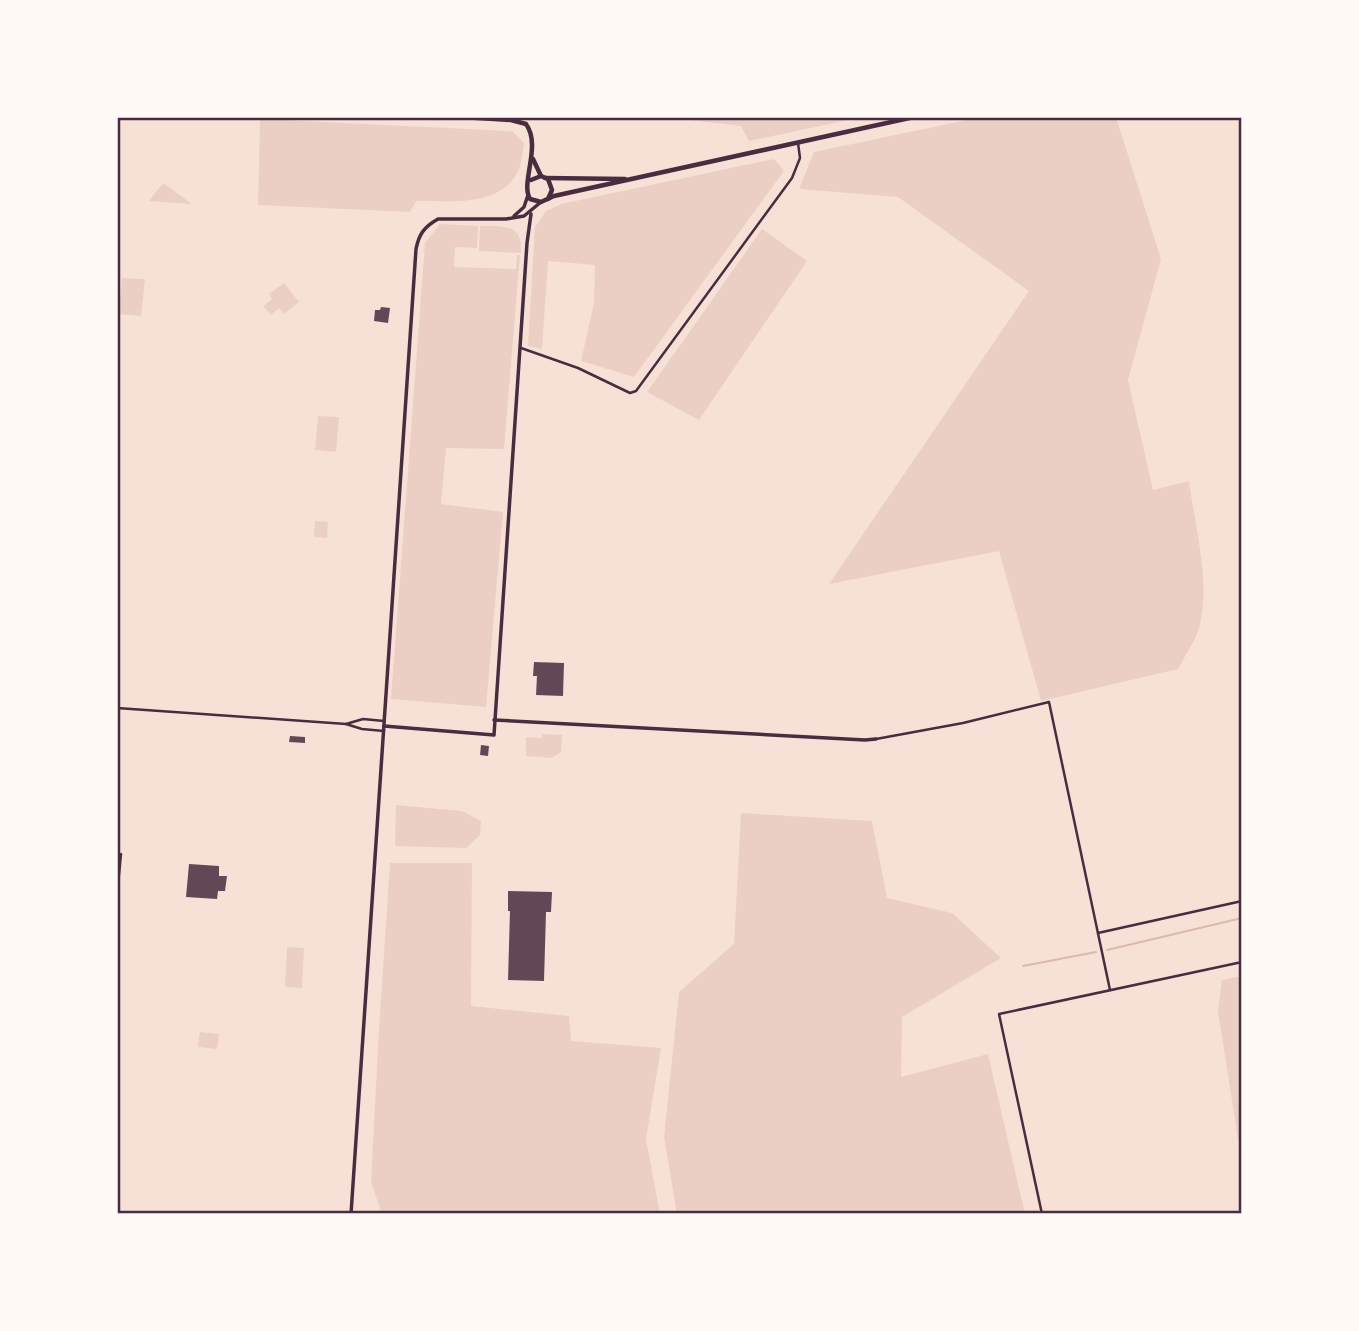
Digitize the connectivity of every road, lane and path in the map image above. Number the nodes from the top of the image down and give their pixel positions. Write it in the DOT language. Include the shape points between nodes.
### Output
graph roads {
  1 [pos="461,117"];
  2 [pos="914,117"];
  3 [pos="798,143"];
  4 [pos="532,155"];
  5 [pos="543,177"];
  6 [pos="632,179"];
  7 [pos="529,181"];
  8 [pos="527,195"];
  9 [pos="547,199"];
  10 [pos="541,202"];
  11 [pos="532,212"];
  12 [pos="506,219"];
  13 [pos="521,348"];
  14 [pos="117,708"];
  15 [pos="494,720"];
  16 [pos="346,724"];
  17 [pos="384,726"];
  18 [pos="876,739"];
  19 [pos="121,854"];
  20 [pos="117,896"];
  21 [pos="1242,901"];
  22 [pos="1098,933"];
  23 [pos="1242,962"];
  24 [pos="1110,990"];
  25 [pos="351,1214"];
  26 [pos="1042,1214"];
  1 -- 4 [label="main road" via="526,124"];
  2 -- 3 [label="main road"];
  3 -- 6 [label="main road"];
  3 -- 13 [label="street" via="800,158 792,178 636,391 630,393"];
  4 -- 5 [label="main road"];
  4 -- 7 [label="main road"];
  5 -- 6 [label="main road"];
  5 -- 7 [label="main road"];
  5 -- 9 [label="main road" via="551,184"];
  6 -- 9 [label="main road"];
  7 -- 8 [label="main road"];
  8 -- 10 [label="main road"];
  8 -- 12 [label="street" via="520,212"];
  9 -- 10 [label="main road"];
  10 -- 11 [label="street"];
  11 -- 12 [label="street"];
  11 -- 13 [label="street"];
  12 -- 17 [label="street" via="438,219 419,236"];
  13 -- 15 [label="street"];
  14 -- 16 [label="street"];
  15 -- 17 [label="street" via="494,735"];
  15 -- 18 [label="street"];
  16 -- 17 [label="street" via="362,729"];
  16 -- 17 [label="street" via="363,719"];
  17 -- 25 [label="street"];
  18 -- 22 [label="street" via="1049,702"];
  19 -- 20 [label="street"];
  21 -- 22 [label="street"];
  22 -- 24 [label="street"];
  23 -- 24 [label="street"];
  24 -- 26 [label="street" via="999,1014"];
}
